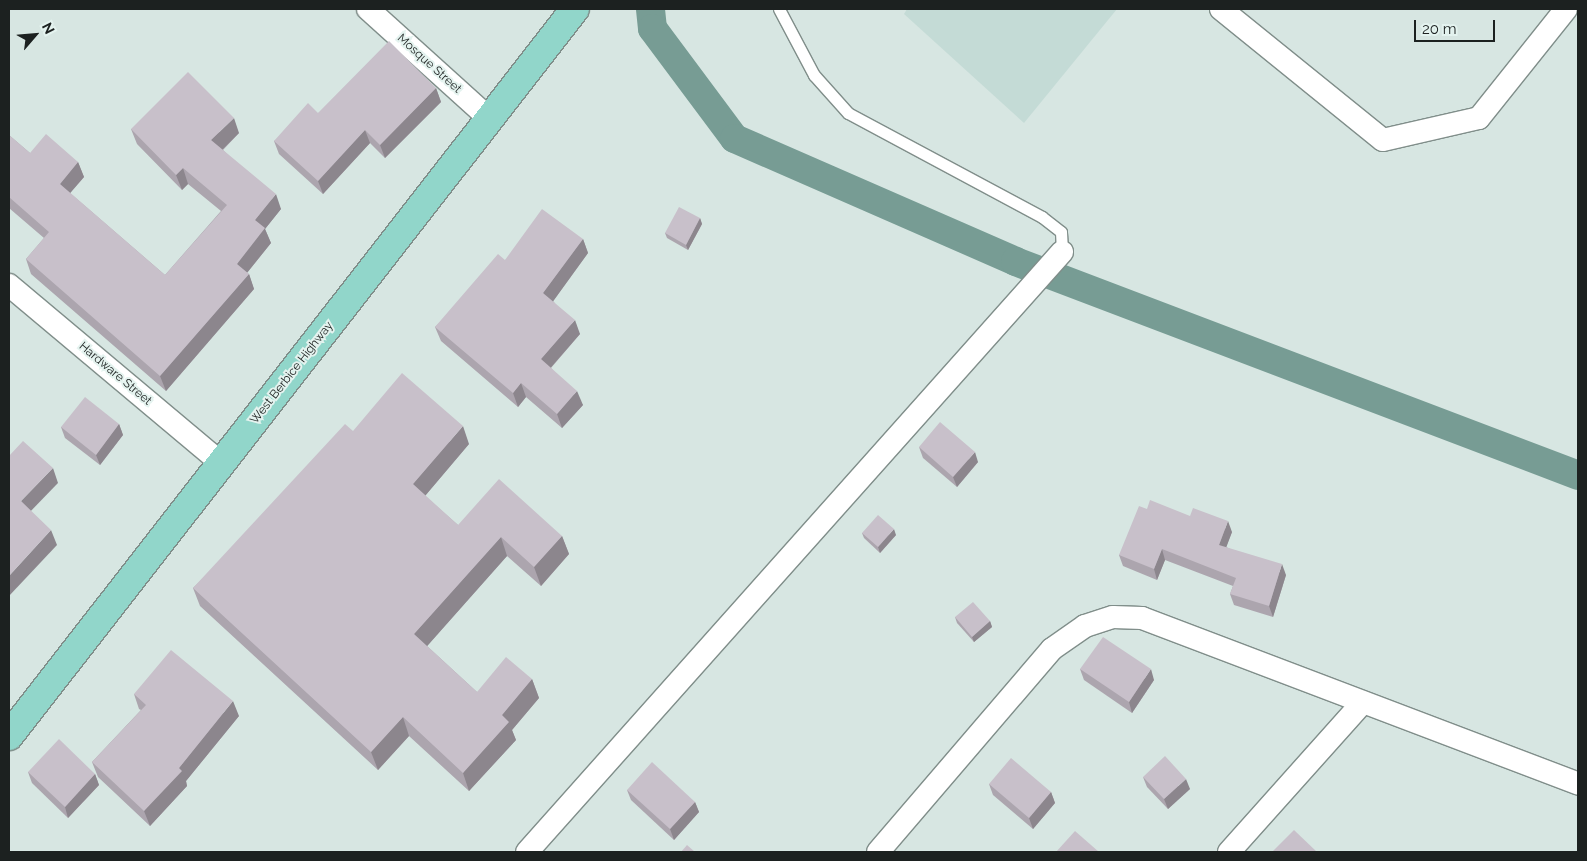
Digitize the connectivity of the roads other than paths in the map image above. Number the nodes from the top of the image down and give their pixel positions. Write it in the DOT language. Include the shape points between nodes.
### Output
graph roads {
  1 [pos="368,9"];
  2 [pos="575,9"];
  3 [pos="779,9"];
  4 [pos="1221,9"];
  5 [pos="1566,9"];
  6 [pos="491,120"];
  7 [pos="1062,252"];
  8 [pos="9,285"];
  9 [pos="221,463"];
  10 [pos="1363,702"];
  11 [pos="9,736"];
  12 [pos="1578,784"];
  13 [pos="527,852"];
  14 [pos="878,852"];
  15 [pos="1229,852"];
  1 -- 6 [label="street, Mosque Street"];
  2 -- 6 [label="main road, West Berbice Highway"];
  3 -- 7 [label="lane" via="814,75 848,113 1042,217 1061,232"];
  4 -- 5 [label="street" via="1383,140 1479,118"];
  6 -- 9 [label="main road, West Berbice Highway"];
  7 -- 13 [label="street"];
  8 -- 9 [label="street, Hardware Street"];
  9 -- 11 [label="main road, West Berbice Highway"];
  10 -- 12 [label="street"];
  10 -- 14 [label="street" via="1142,618 1113,617 1086,626 1052,649"];
  10 -- 15 [label="street"];
}
